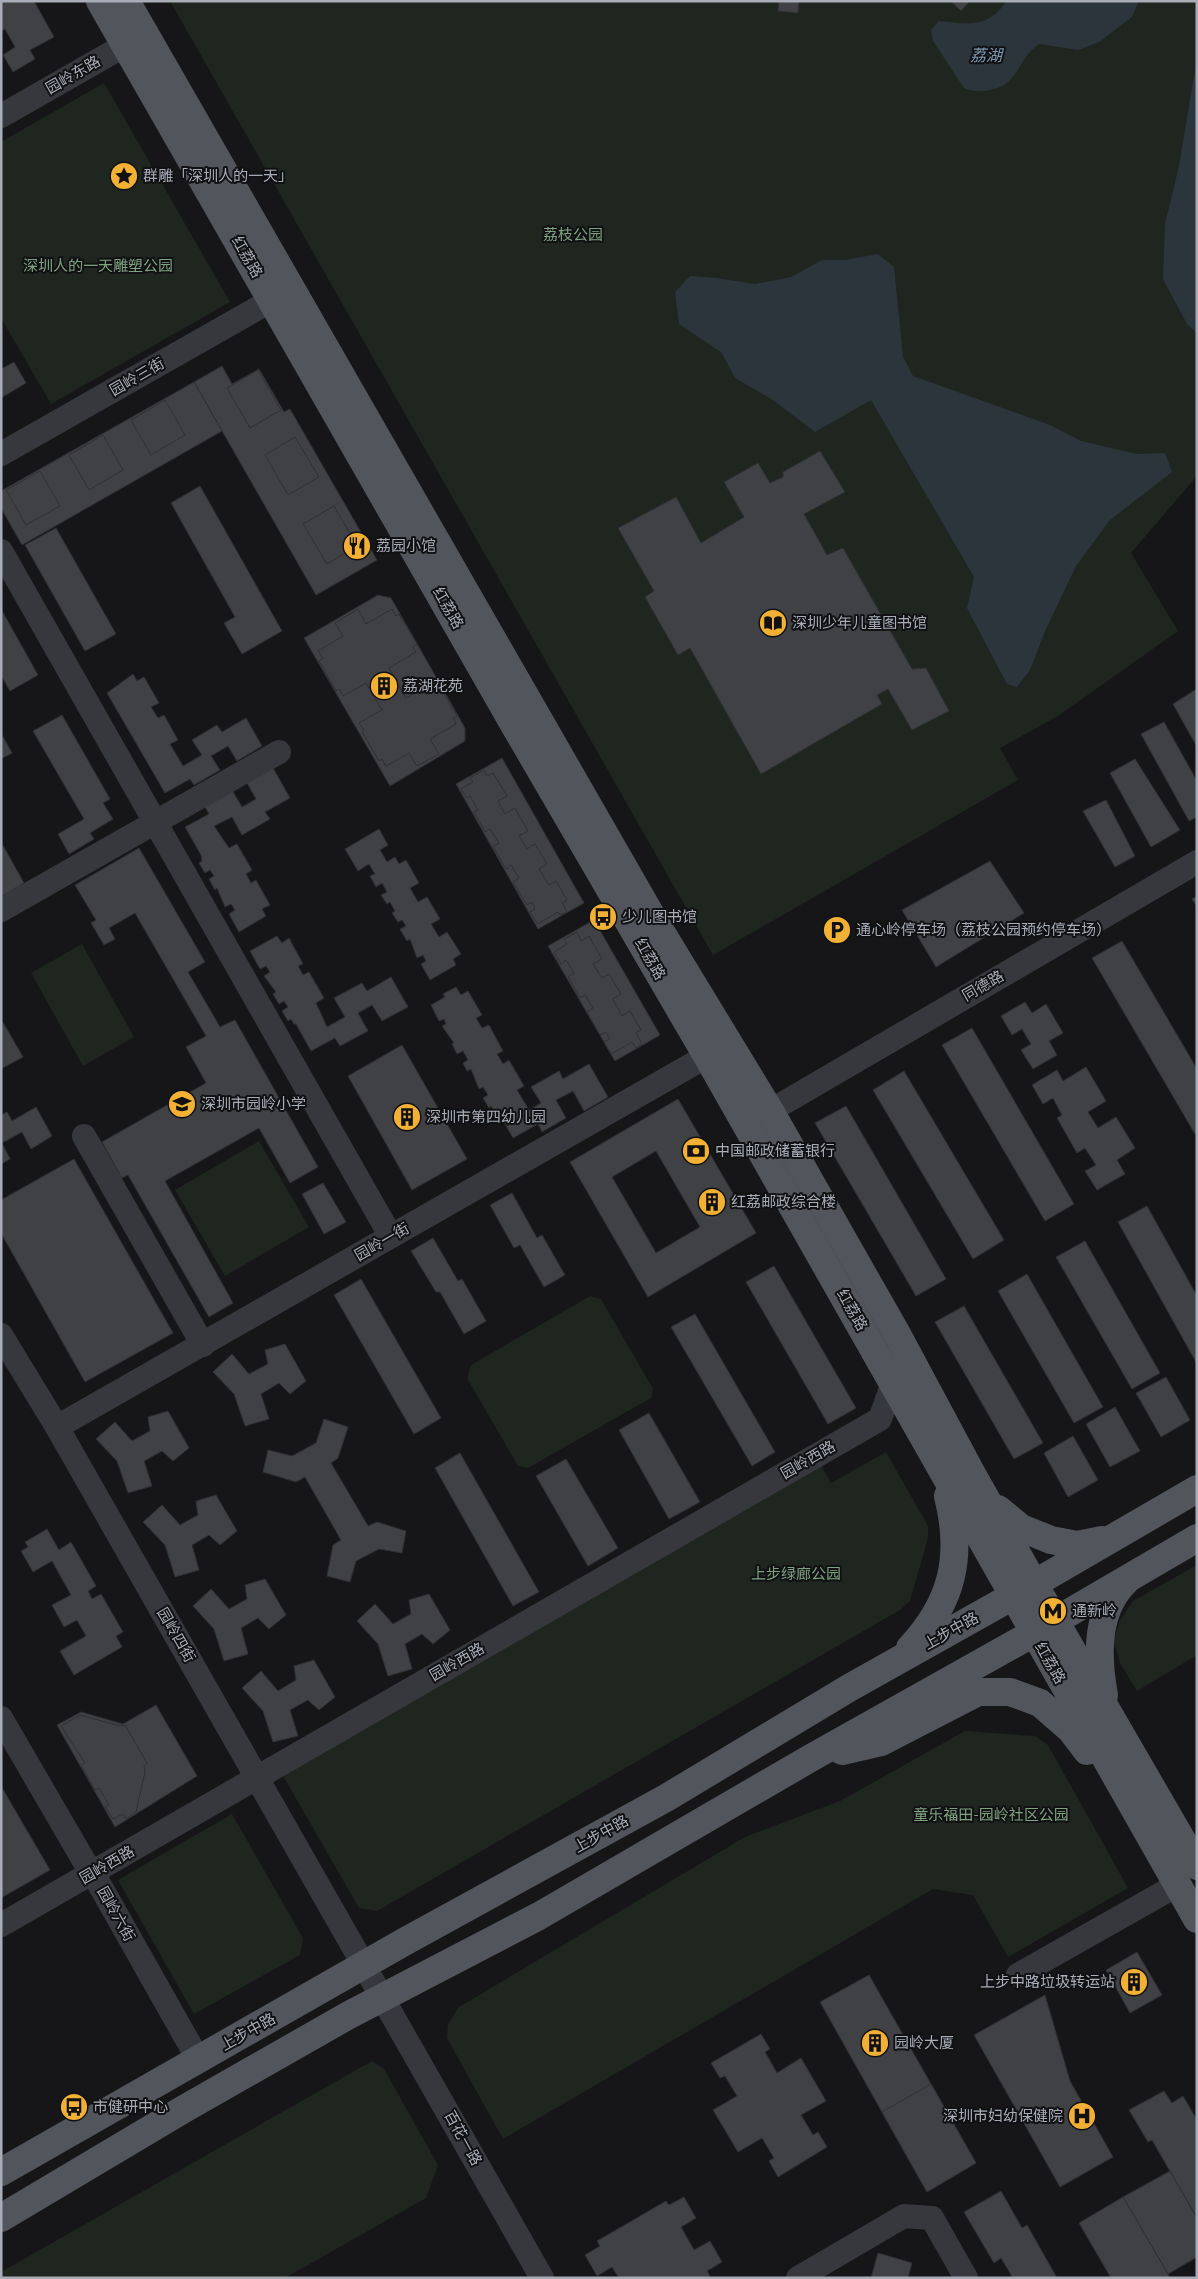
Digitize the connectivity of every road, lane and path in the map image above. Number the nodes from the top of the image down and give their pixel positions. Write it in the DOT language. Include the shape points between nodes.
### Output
graph roads {
  1 [pos="100,1"];
  2 [pos="126,1"];
  3 [pos="135,40"];
  4 [pos="1,116"];
  5 [pos="272,300"];
  6 [pos="1,454"];
  7 [pos="1,551"];
  8 [pos="279,752"];
  9 [pos="156,822"];
  10 [pos="1197,862"];
  11 [pos="1,910"];
  12 [pos="707,1056"];
  13 [pos="770,1111"];
  14 [pos="84,1136"];
  15 [pos="386,1228"];
  16 [pos="1,1335"];
  17 [pos="203,1345"];
  18 [pos="893,1383"];
  19 [pos="57,1427"];
  20 [pos="939,1466"];
  21 [pos="972,1474"];
  22 [pos="1197,1489"];
  23 [pos="1197,1538"];
  24 [pos="1111,1539"];
  25 [pos="1132,1576"];
  26 [pos="1024,1590"];
  27 [pos="1044,1628"];
  28 [pos="894,1663"];
  29 [pos="1109,1713"];
  30 [pos="1,1718"];
  31 [pos="809,1759"];
  32 [pos="257,1778"];
  33 [pos="1135,1812"];
  34 [pos="1197,1866"];
  35 [pos="92,1873"];
  36 [pos="1177,1885"];
  37 [pos="1197,1919"];
  38 [pos="1,1925"];
  39 [pos="365,1965"];
  40 [pos="1018,1974"];
  41 [pos="384,1998"];
  42 [pos="198,2060"];
  43 [pos="1,2172"];
  44 [pos="1,2218"];
  45 [pos="542,2278"];
  46 [pos="798,2278"];
  47 [pos="966,2278"];
  1 -- 3 [label="main road, 红荔路"];
  2 -- 3 [label="main road, 红荔路"];
  3 -- 4 [label="street, 园岭东路"];
  3 -- 5 [label="main road, 红荔路"];
  3 -- 13 [label="main road, 红荔路" via="655,922"];
  5 -- 6 [label="street, 园岭三街"];
  5 -- 12 [label="main road, 红荔路"];
  7 -- 9 [label="street"];
  8 -- 9 [label="street"];
  9 -- 11 [label="street"];
  9 -- 15 [label="street"];
  10 -- 13 [label="street, 同德路"];
  12 -- 17 [label="street, 园岭一街"];
  12 -- 18 [label="main road, 红荔路"];
  13 -- 21 [label="main road, 红荔路"];
  14 -- 17 [label="street"];
  16 -- 19 [label="street, 园岭四街"];
  17 -- 19 [label="street, 园岭一街"];
  18 -- 20 [label="main road, 红荔路"];
  18 -- 32 [label="street, 园岭西路" via="880,1419"];
  19 -- 32 [label="street, 园岭四街"];
  20 -- 26 [label="main road, 红荔路"];
  20 -- 28 [label="main road" via="955,1528 953,1572 932,1621"];
  21 -- 24 [label="main road" via="996,1508 1021,1528 1051,1540 1077,1545"];
  21 -- 26 [label="main road, 红荔路"];
  22 -- 24 [label="main road, 上步中路"];
  23 -- 25 [label="main road"];
  24 -- 26 [label="main road, 上步中路"];
  25 -- 27 [label="main road"];
  25 -- 29 [label="main road" via="1112,1600 1101,1633 1100,1672"];
  26 -- 27 [label="main road, 红荔路"];
  26 -- 28 [label="main road, 上步中路"];
  27 -- 29 [label="main road, 红荔路"];
  27 -- 31 [label="main road"];
  27 -- 33 [label="main road, 红荔路"];
  28 -- 39 [label="main road, 上步中路" via="666,1798"];
  29 -- 34 [label="main road, 红荔路"];
  30 -- 35 [label="street, 园岭六街"];
  31 -- 33 [label="main road" via="881,1742 978,1692 1010,1692 1040,1703 1071,1730"];
  31 -- 41 [label="main road" via="539,1916"];
  32 -- 35 [label="street, 园岭西路"];
  32 -- 39 [label="street, 园岭四街"];
  33 -- 36 [label="main road, 红荔路"];
  35 -- 38 [label="street, 园岭西路"];
  35 -- 42 [label="street, 园岭六街"];
  36 -- 37 [label="main road, 红荔路"];
  36 -- 40 [label="street"];
  39 -- 41 [label="street, 百花一路"];
  39 -- 42 [label="main road, 上步中路"];
  41 -- 44 [label="main road" via="184,2109"];
  41 -- 45 [label="street, 百花一路"];
  42 -- 43 [label="main road, 上步中路"];
  46 -- 47 [label="street" via="904,2216 932,2218"];
}
